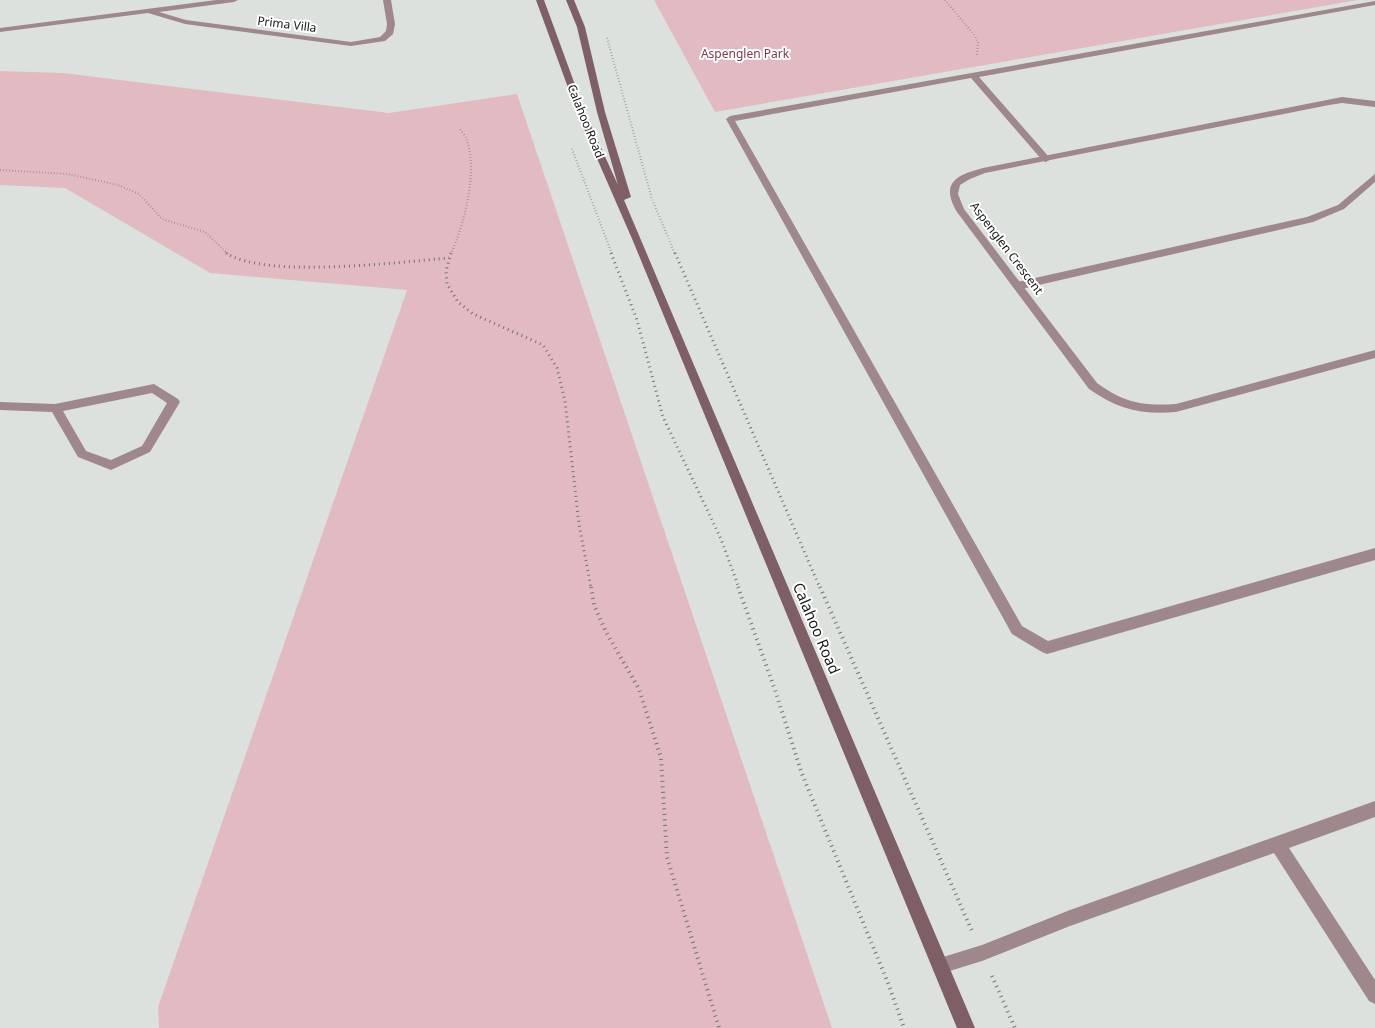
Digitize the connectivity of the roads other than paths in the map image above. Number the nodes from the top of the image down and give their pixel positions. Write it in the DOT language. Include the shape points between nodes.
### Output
graph roads {
  1 [pos="234,0"];
  2 [pos="387,0"];
  3 [pos="540,0"];
  4 [pos="570,0"];
  5 [pos="1375,3"];
  6 [pos="148,11"];
  7 [pos="0,30"];
  8 [pos="973,75"];
  9 [pos="1375,104"];
  10 [pos="1046,159"];
  11 [pos="1375,177"];
  12 [pos="638,240"];
  13 [pos="1017,286"];
  14 [pos="1375,354"];
  15 [pos="0,406"];
  16 [pos="55,408"];
  17 [pos="1375,554"];
  18 [pos="1375,809"];
  19 [pos="1276,844"];
  20 [pos="940,966"];
  21 [pos="1375,995"];
  22 [pos="966,1028"];
  1 -- 6 [label="street, Prima Villa"];
  2 -- 6 [label="street, Prima Villa" via="390,32 382,39 351,44 185,22"];
  3 -- 12 [label="street, Calahoo Road" via="582,114"];
  4 -- 12 [label="street, Calahoo Road" via="581,27"];
  5 -- 8 [label="street"];
  6 -- 7 [label="street, Prima Villa"];
  8 -- 10 [label="street"];
  8 -- 17 [label="street" via="730,119 1017,630 1047,648"];
  9 -- 10 [label="street, Aspenglen Crescent" via="1342,100"];
  10 -- 13 [label="street, Aspenglen Crescent" via="967,176 953,189 960,210"];
  11 -- 13 [label="street" via="1341,207 1310,220"];
  12 -- 20 [label="street, Calahoo Road"];
  13 -- 14 [label="street, Aspenglen Crescent" via="1093,386 1112,400 1132,408 1176,408"];
  15 -- 16 [label="street"];
  16 -- 16 [label="street" via="82,454 111,465 146,449 174,402 154,388"];
  18 -- 19 [label="street"];
  19 -- 20 [label="street"];
  19 -- 21 [label="street"];
  20 -- 22 [label="street, Calahoo Road"];
}
